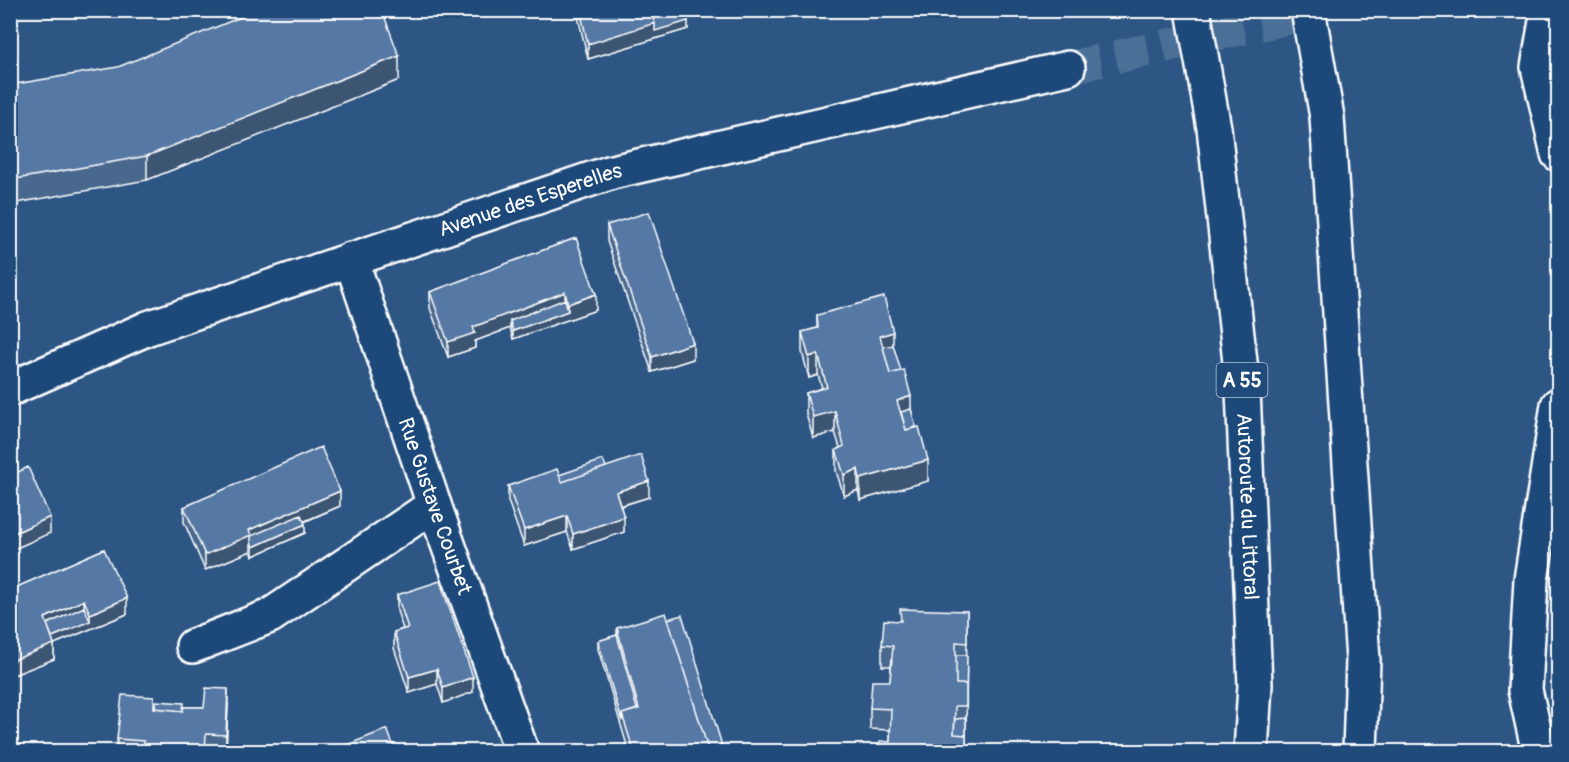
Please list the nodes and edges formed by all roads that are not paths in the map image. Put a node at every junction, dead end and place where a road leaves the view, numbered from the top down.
1 (1193, 10) edge
2 (1308, 10) edge
3 (1548, 10) edge
4 (1068, 68) tunnel mouth
5 (1558, 154) edge
6 (351, 259) junction
7 (10, 390) edge
8 (1558, 405) edge
9 (434, 505) junction
10 (194, 646) dead end
11 (522, 752) edge
12 (1251, 752) edge
13 (1360, 752) edge
14 (1539, 752) edge

1 - 12 main road, Autoroute du Littoral / A 55
2 - 13 main road
3 - 5 main road
4 - 6 main road, Avenue des Esperelles
6 - 7 main road, Avenue des Esperelles
6 - 9 main road, Rue Gustave Courbet
8 - 14 main road
9 - 10 main road
9 - 11 main road, Rue Gustave Courbet

